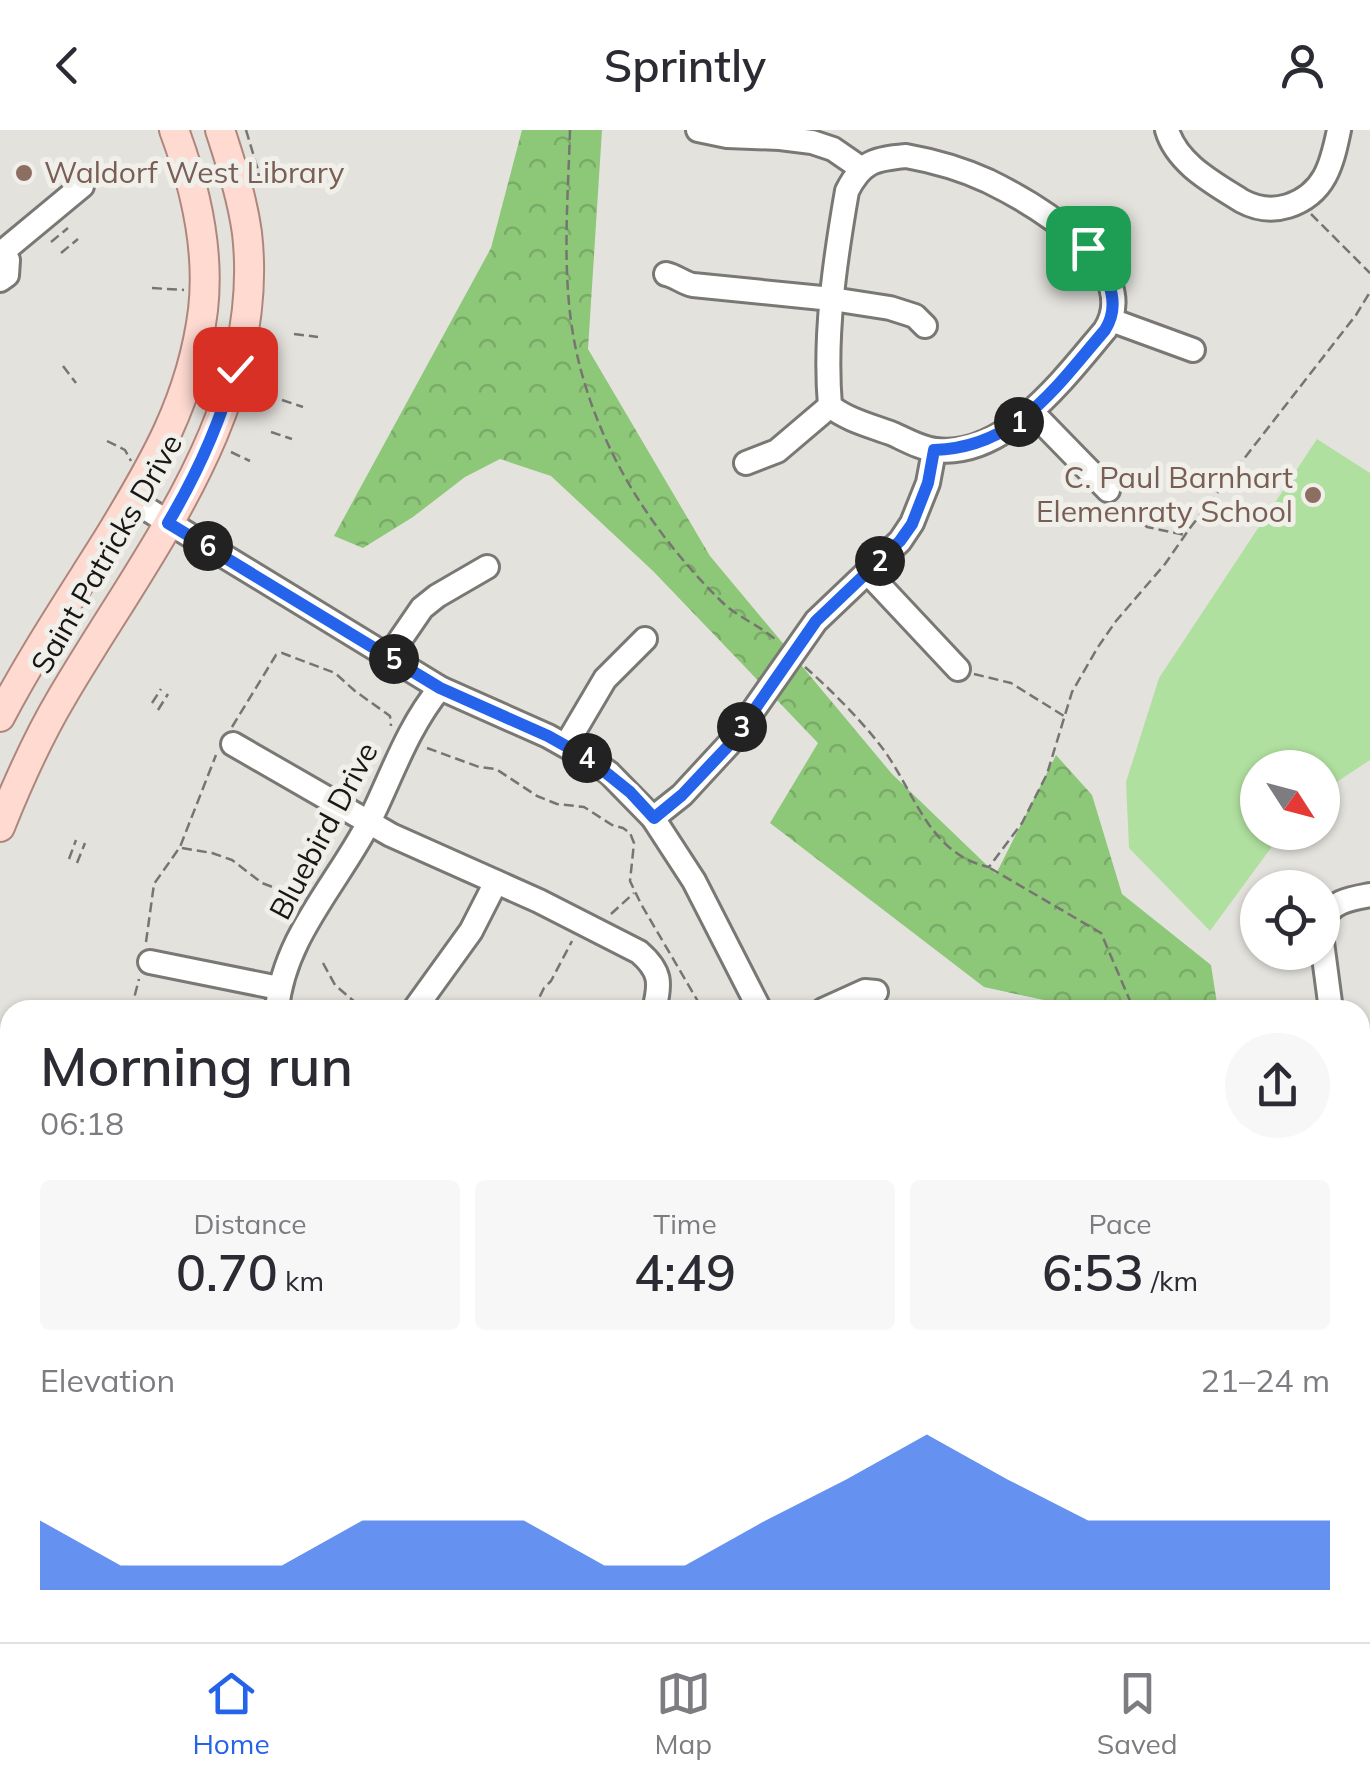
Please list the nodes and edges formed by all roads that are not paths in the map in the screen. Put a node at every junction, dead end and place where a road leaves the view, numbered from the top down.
1 (174, 130) edge
2 (220, 130) edge
3 (698, 130) edge
4 (1168, 130) edge
5 (1339, 130) edge
6 (862, 169) junction
7 (82, 186) dead end
8 (1, 253) edge
9 (666, 274) dead end
10 (0, 280) edge
11 (832, 299) junction
12 (1112, 320) junction
13 (925, 326) dead end
14 (1193, 350) dead end
15 (830, 406) junction
16 (1031, 412) junction
17 (934, 450) junction
18 (746, 463) dead end
19 (1108, 490) road end
20 (132, 500) junction
21 (168, 523) junction
22 (487, 567) dead end
23 (867, 572) junction
24 (646, 639) dead end
25 (389, 656) junction
26 (958, 670) road end
27 (440, 688) junction
28 (0, 717) edge
29 (226, 744) road end
30 (566, 746) junction
31 (654, 818) junction
32 (368, 822) junction
33 (0, 827) edge
34 (496, 882) junction
35 (1370, 895) edge
36 (1340, 902) edge
37 (145, 962) road end
38 (1326, 970) edge
39 (876, 992) dead end
40 (278, 999) edge
41 (421, 1000) edge
42 (656, 1000) edge
43 (755, 1000) edge
44 (847, 1000) edge
45 (1330, 1000) edge

1 - 20 main road, Saint Patricks Drive
2 - 21 main road, Saint Patricks Drive
3 - 6 street
4 - 5 street
6 - 11 street
6 - 12 street
7 - 8 street
8 - 10 street
9 - 11 street
11 - 13 street
11 - 15 street
12 - 14 street
12 - 16 street
15 - 17 street
15 - 18 street
16 - 17 street
16 - 19 street
17 - 23 street
20 - 21 street
20 - 28 main road, Saint Patricks Drive
21 - 25 street
21 - 33 main road, Saint Patricks Drive
22 - 25 street
23 - 26 street
23 - 31 street
24 - 30 street
25 - 27 street
27 - 30 street
27 - 32 street, Bluebird Drive
29 - 32 street
30 - 31 street
31 - 43 street
32 - 34 street
32 - 40 street, Bluebird Drive
34 - 41 street
34 - 42 street
35 - 36 street
37 - 40 street
38 - 45 street
39 - 44 street

